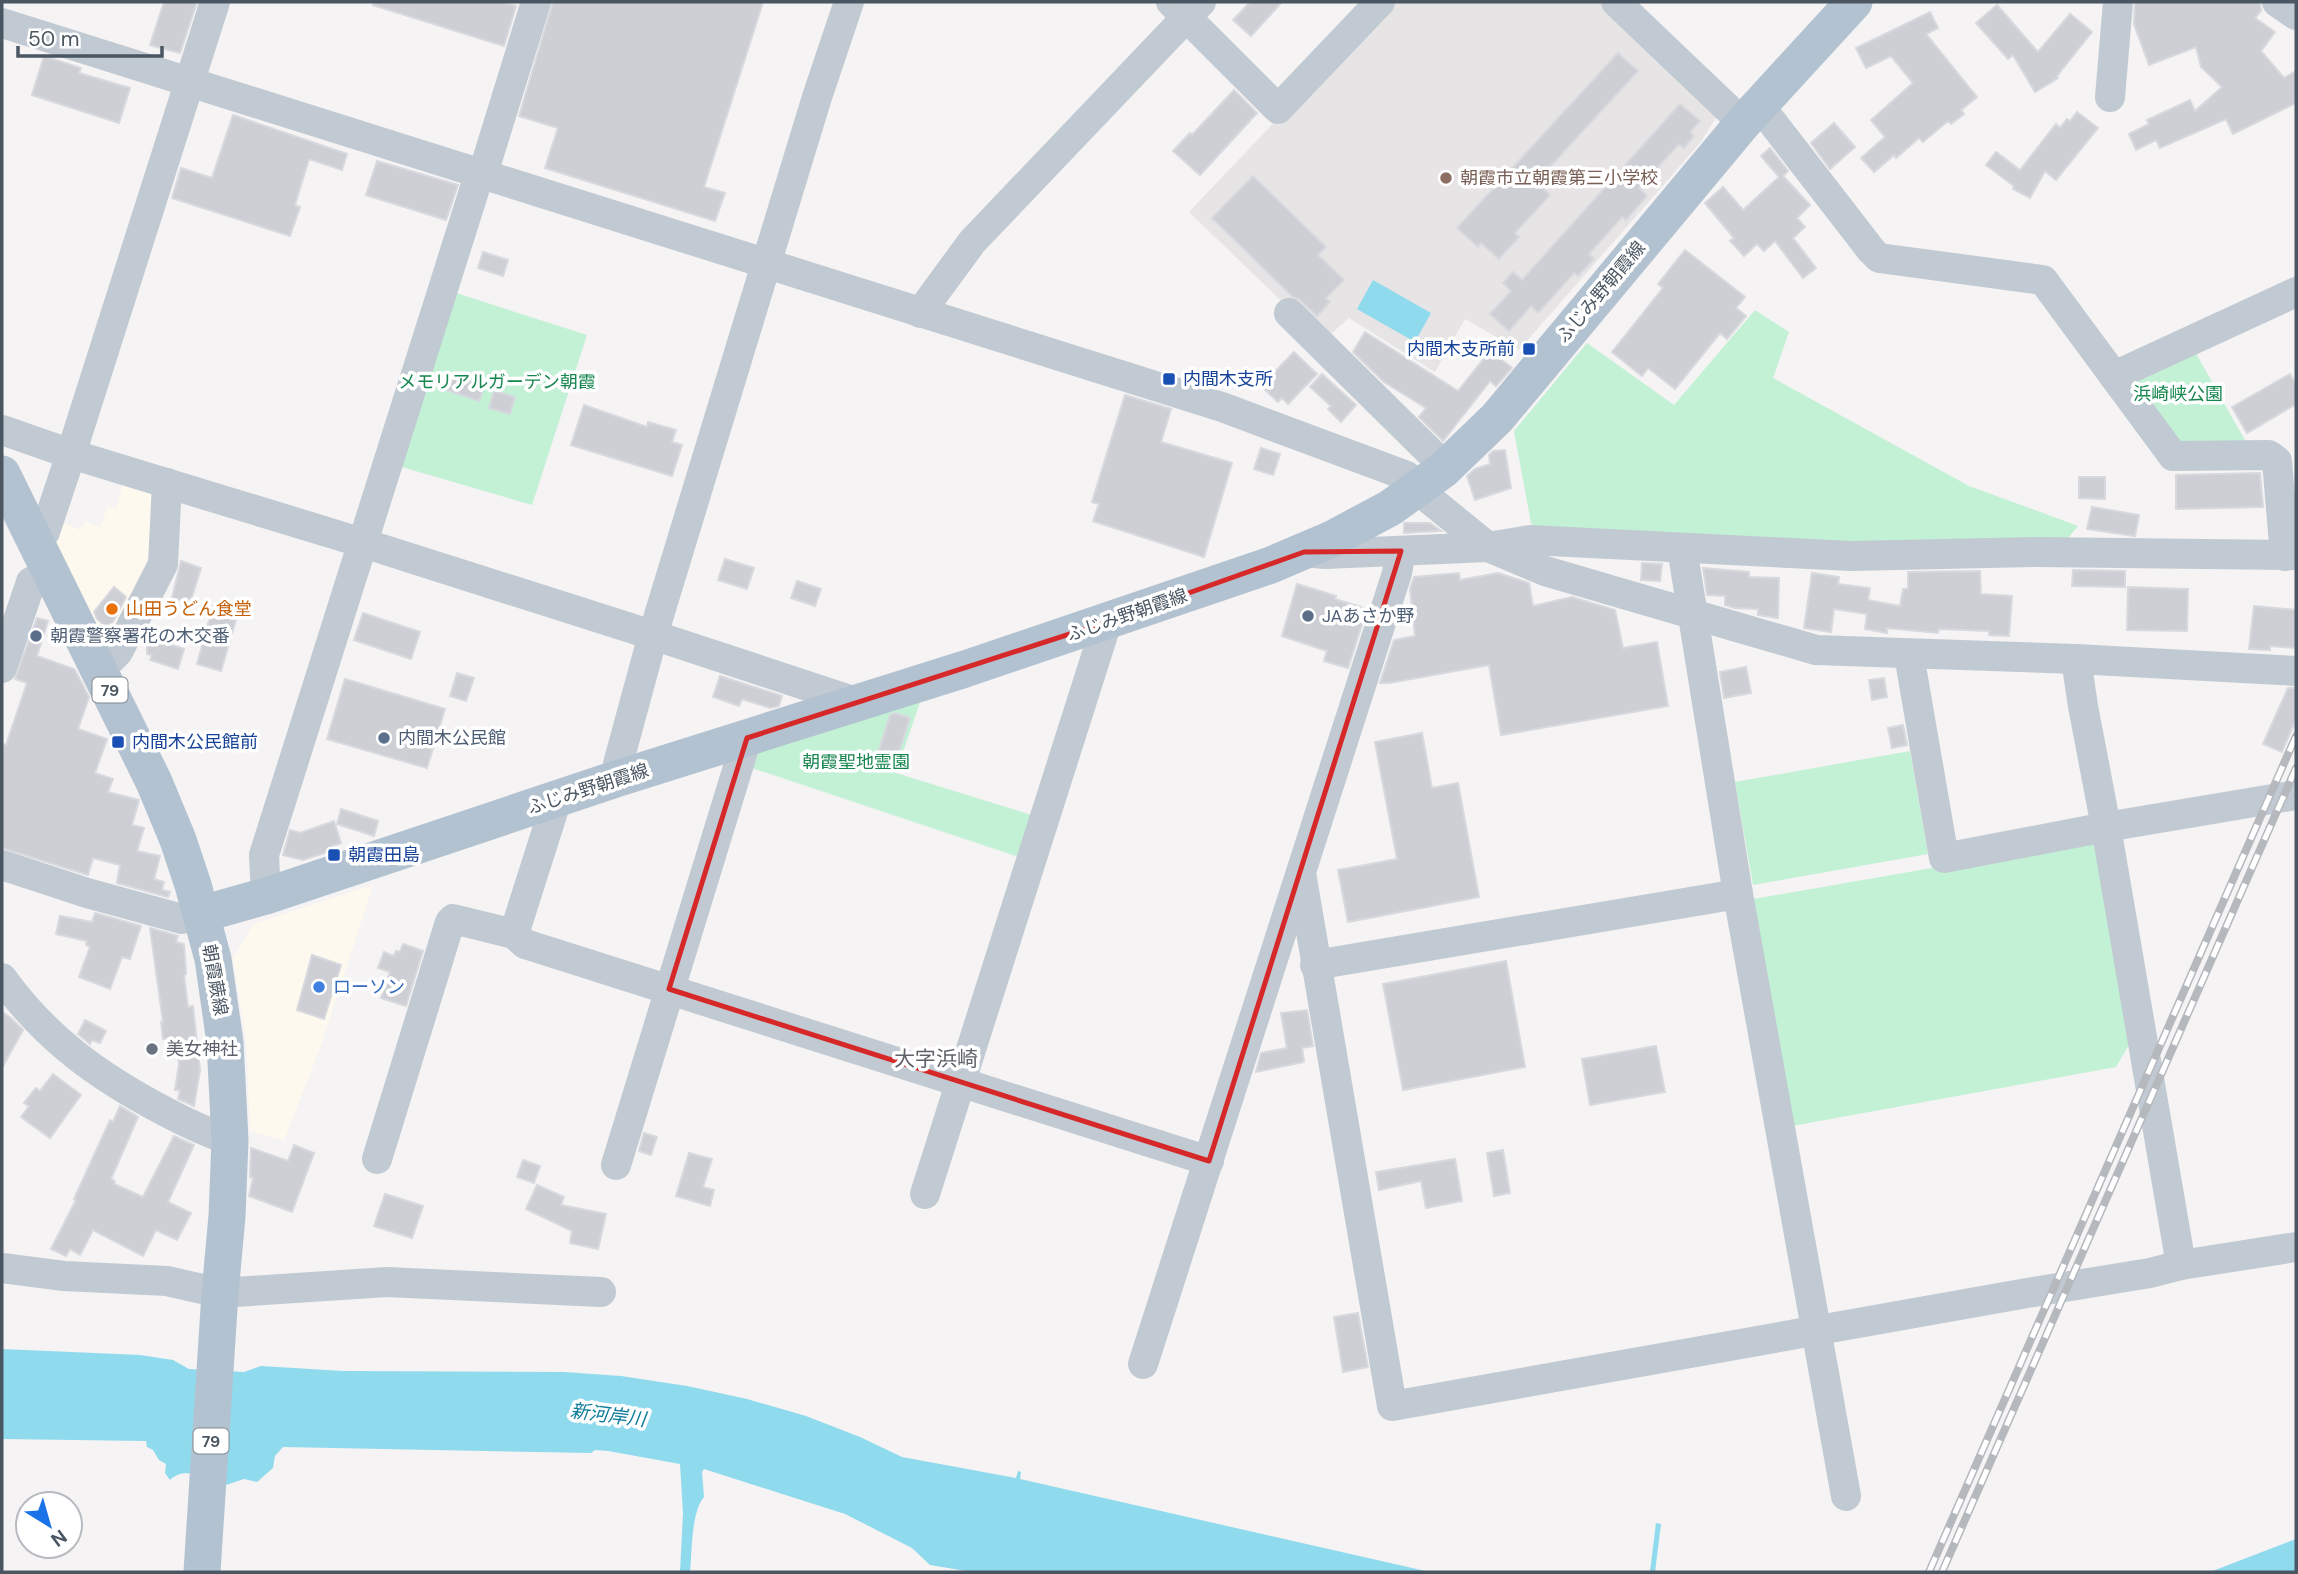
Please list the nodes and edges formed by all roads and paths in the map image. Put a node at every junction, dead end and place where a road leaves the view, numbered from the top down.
1 (215, 2) edge
2 (536, 2) edge
3 (849, 2) edge
4 (1380, 2) edge
5 (1616, 2) edge
6 (1854, 2) edge
7 (2118, 2) edge
8 (2277, 2) edge
9 (1186, 7) edge
10 (2296, 16) edge
11 (2, 23) edge
12 (189, 82) junction
13 (2110, 97) dead end
14 (1751, 114) junction
15 (480, 172) junction
16 (766, 265) junction
17 (2296, 292) edge
18 (920, 313) junction
19 (1289, 313) dead end
20 (2114, 376) junction
21 (2, 430) edge
22 (71, 454) junction
23 (2, 475) edge
24 (1430, 480) junction
25 (167, 483) junction
26 (363, 543) junction
27 (1488, 547) junction
28 (1682, 548) junction
29 (1401, 551) junction
30 (1304, 552) junction
31 (2291, 555) edge
32 (44, 558) junction
33 (1693, 614) junction
34 (1107, 622) junction
35 (653, 635) junction
36 (1909, 655) junction
37 (2076, 659) junction
38 (2, 668) edge
39 (100, 670) junction
40 (2296, 671) edge
41 (856, 702) junction
42 (747, 738) junction
43 (619, 778) junction
44 (2296, 794) edge
45 (557, 799) junction
46 (2106, 827) junction
47 (2, 865) edge
48 (1301, 873) junction
49 (1738, 894) junction
50 (266, 895) junction
51 (202, 914) junction
52 (514, 934) junction
53 (1315, 965) junction
54 (2, 978) edge
55 (668, 989) junction
56 (960, 1081) junction
57 (230, 1140) junction
58 (377, 1159) dead end
59 (1209, 1160) junction
60 (616, 1165) dead end
61 (925, 1194) dead end
62 (2296, 1247) edge
63 (2181, 1265) junction
64 (2, 1268) edge
65 (601, 1292) dead end
66 (219, 1301) junction
67 (1817, 1331) junction
68 (1143, 1364) dead end
69 (1846, 1496) dead end
70 (202, 1572) edge

1 - 12 street
2 - 15 street
3 - 16 street
4 - 9 street
5 - 14 street
6 - 14 main road, ふじみ野朝霞線
7 - 13 street
8 - 10 street
9 - 18 street
11 - 12 street
12 - 15 street
12 - 22 street
14 - 20 street
14 - 24 main road, ふじみ野朝霞線
15 - 16 street
15 - 26 street
16 - 18 street
16 - 35 street
17 - 20 street
18 - 24 street
19 - 24 street
20 - 31 street
21 - 22 street
22 - 25 street
22 - 32 street
23 - 32 main road, 朝霞蕨線 / 79
24 - 27 street
24 - 30 main road, ふじみ野朝霞線
25 - 26 street
25 - 39 street
26 - 35 street
26 - 50 street
27 - 28 street
27 - 29 street
27 - 33 street
28 - 31 street
28 - 33 street
29 - 30 street
29 - 48 street
30 - 34 main road, ふじみ野朝霞線
32 - 38 street
32 - 39 main road, 朝霞蕨線 / 79
33 - 36 street
33 - 49 street
34 - 41 main road, ふじみ野朝霞線
34 - 56 street
35 - 41 street
35 - 43 street
36 - 37 street
36 - 46 street
37 - 40 street
37 - 46 street
39 - 51 main road, 朝霞蕨線 / 79
41 - 42 main road, ふじみ野朝霞線
42 - 43 main road, ふじみ野朝霞線
42 - 55 street
43 - 45 main road, ふじみ野朝霞線
44 - 46 street
45 - 50 main road, ふじみ野朝霞線
45 - 52 street
46 - 63 street
47 - 51 street
48 - 53 street
48 - 59 street
49 - 53 street
49 - 67 street
50 - 51 main road, ふじみ野朝霞線
51 - 57 main road, 朝霞蕨線 / 79
52 - 55 street
52 - 58 street
53 - 67 street
54 - 57 street
55 - 56 street
55 - 60 street
56 - 59 street
56 - 61 street
57 - 66 main road, 朝霞蕨線 / 79
59 - 68 street
62 - 63 street
63 - 67 street
64 - 66 street
65 - 66 street
66 - 70 main road, 朝霞蕨線 / 79
67 - 69 street

